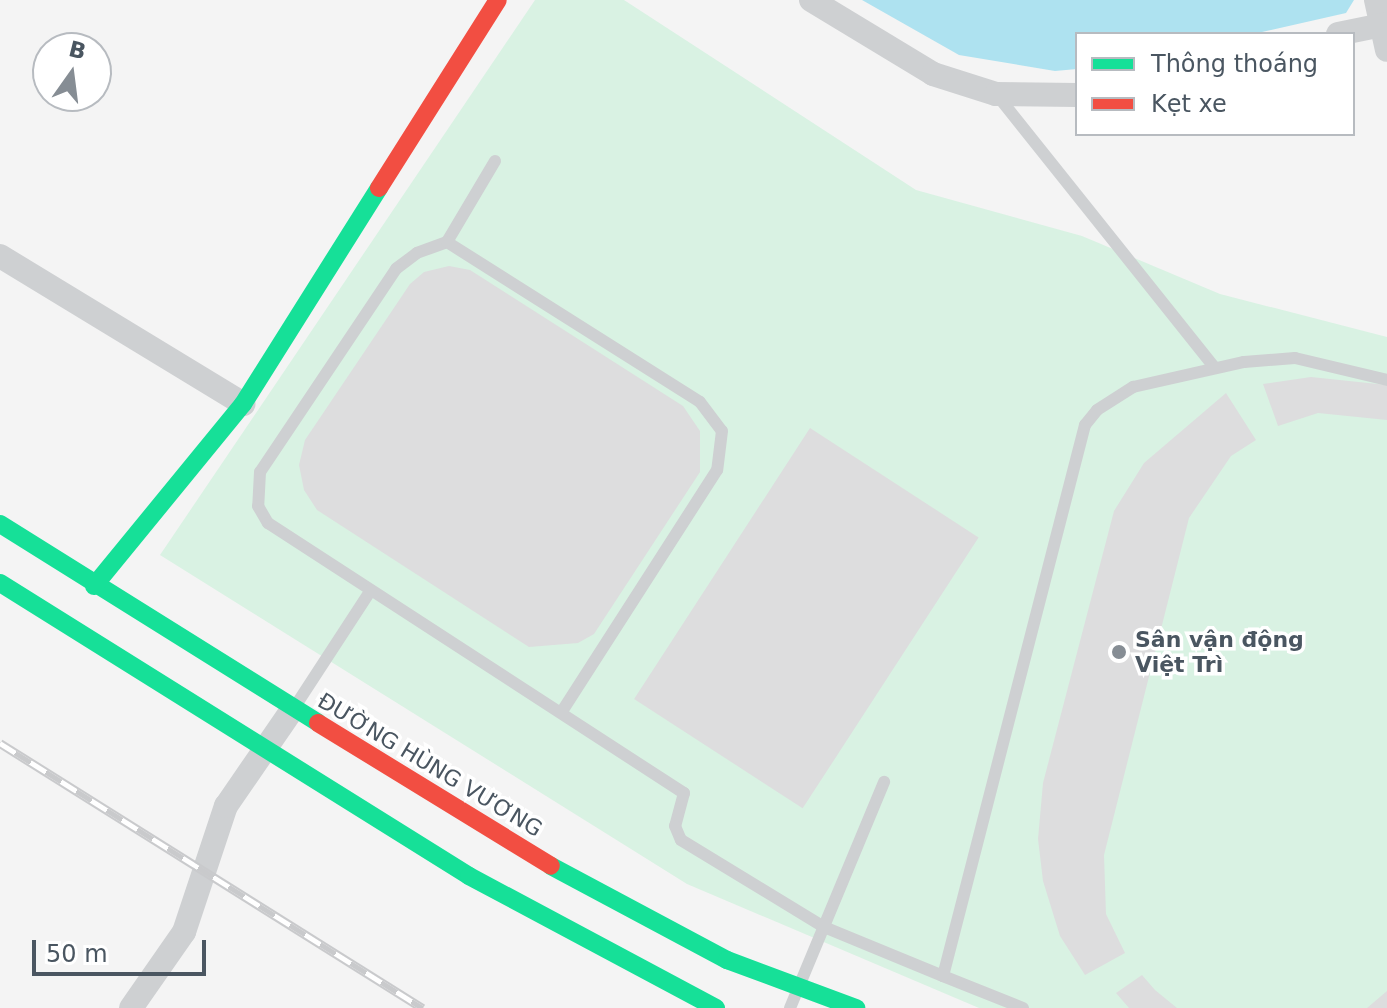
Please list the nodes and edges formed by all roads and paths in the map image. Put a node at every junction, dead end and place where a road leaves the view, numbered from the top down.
1 (498, 0) edge
2 (811, 0) edge
3 (1376, 0) edge
4 (1384, 25) edge
5 (1348, 32) edge
6 (1387, 50) edge
7 (996, 94) junction
8 (1075, 95) edge
9 (495, 161) dead end
10 (447, 242) junction
11 (0, 256) edge
12 (1215, 368) junction
13 (1387, 380) edge
14 (243, 404) junction
15 (0, 524) edge
16 (0, 583) edge
17 (94, 586) junction
18 (371, 590) junction
19 (292, 710) junction
20 (563, 710) junction
21 (263, 751) junction
22 (884, 782) dead end
23 (824, 927) junction
24 (943, 976) junction
25 (798, 988) junction
26 (131, 1008) edge
27 (716, 1008) edge
28 (790, 1008) edge
29 (856, 1008) edge
30 (1023, 1008) edge

1 - 14 main road
2 - 7 street
3 - 4 street
4 - 5 street
4 - 6 street
7 - 8 street
7 - 12 lane
9 - 10 lane
10 - 18 lane
10 - 20 lane
11 - 14 street
12 - 13 lane
12 - 24 lane
14 - 17 main road
15 - 17 main road, ĐƯỜNG HÙNG VƯƠNG
16 - 21 main road
17 - 19 main road, ĐƯỜNG HÙNG VƯƠNG
18 - 19 lane
18 - 20 lane
19 - 21 street
19 - 25 main road, ĐƯỜNG HÙNG VƯƠNG
20 - 23 lane
21 - 26 street
21 - 27 main road
22 - 23 lane
23 - 24 lane
23 - 25 lane
24 - 30 lane
25 - 28 lane
25 - 29 main road, ĐƯỜNG HÙNG VƯƠNG

